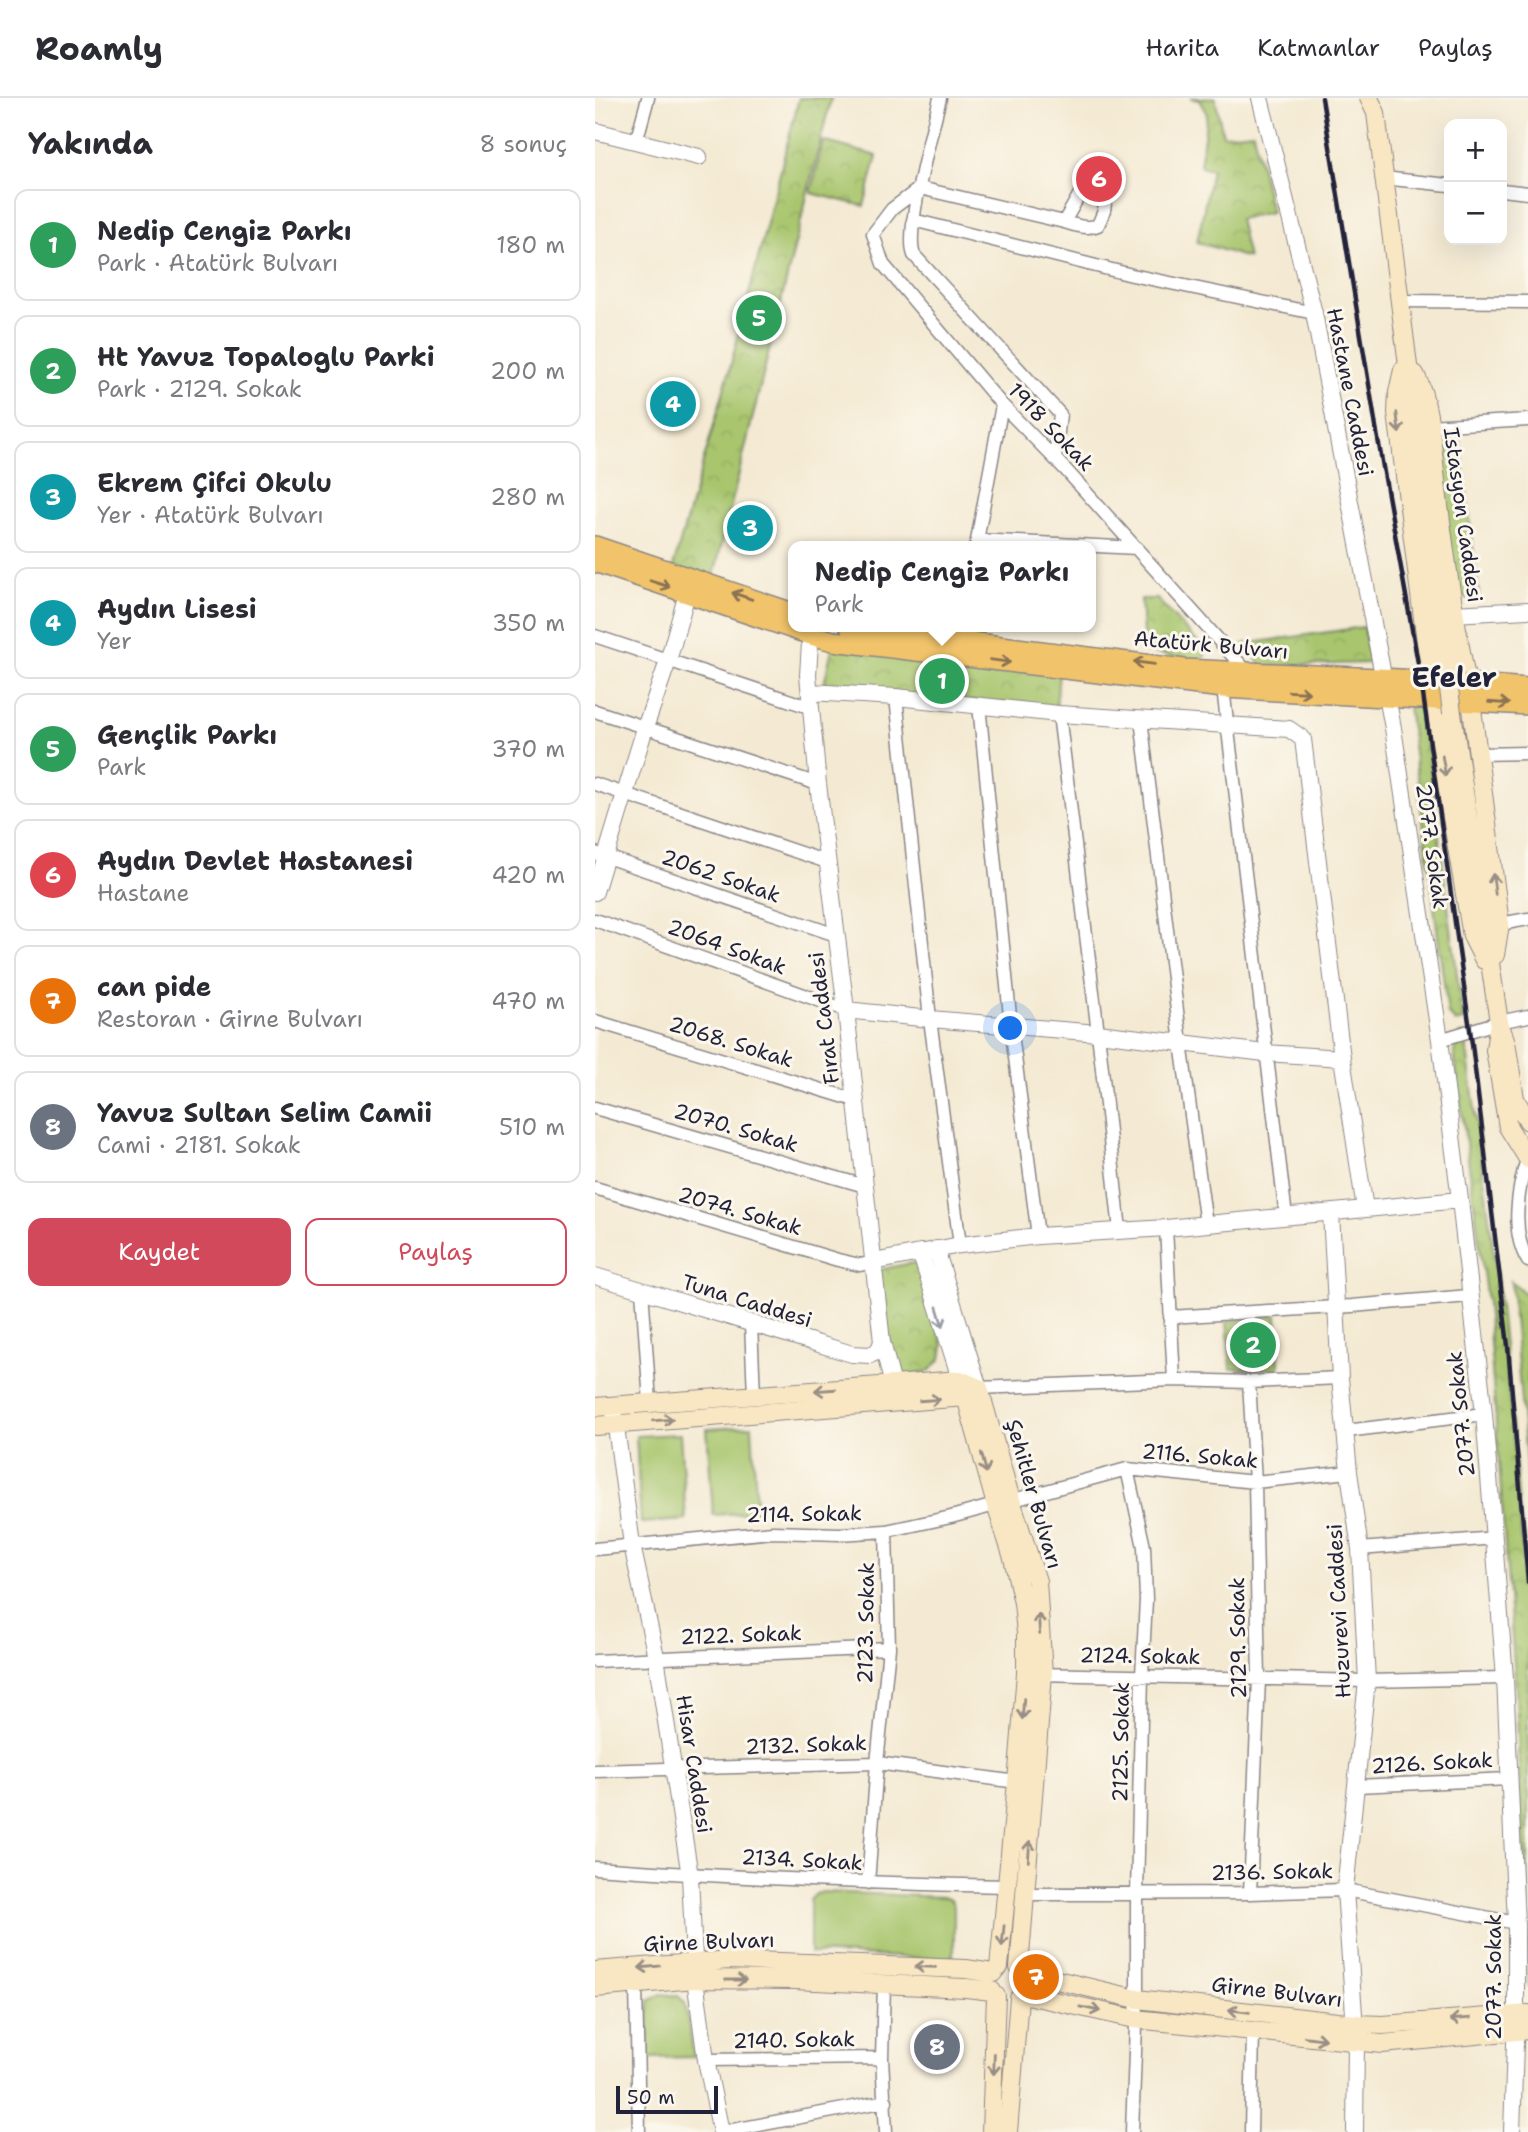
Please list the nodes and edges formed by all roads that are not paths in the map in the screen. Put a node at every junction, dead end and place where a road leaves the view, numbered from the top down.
1 (647, 98) edge
2 (940, 98) edge
3 (1261, 98) edge
4 (1374, 103) edge
5 (595, 131) edge
6 (636, 142) junction
7 (699, 158) dead end
8 (1384, 178) junction
9 (1444, 184) edge
10 (920, 188) junction
11 (1507, 191) edge
12 (1528, 193) edge
13 (913, 220) junction
14 (1064, 222) dead end
15 (1399, 301) junction
16 (1528, 302) edge
17 (1314, 313) junction
18 (1406, 356) junction
19 (1002, 405) junction
20 (1528, 420) edge
21 (1429, 426) junction
22 (1055, 459) junction
23 (977, 541) edge
24 (595, 546) edge
25 (1096, 547) edge
26 (1137, 548) junction
27 (595, 562) edge
28 (689, 586) junction
29 (1528, 610) edge
30 (788, 612) edge
31 (1453, 614) junction
32 (788, 623) edge
33 (811, 632) edge
34 (813, 632) edge
35 (890, 632) edge
36 (595, 636) edge
37 (959, 641) edge
38 (668, 661) junction
39 (1248, 681) junction
40 (1437, 684) junction
41 (1223, 688) junction
42 (1385, 688) junction
43 (1528, 688) edge
44 (1469, 692) junction
45 (896, 697) junction
46 (811, 700) junction
47 (979, 705) junction
48 (1528, 705) edge
49 (595, 711) edge
50 (1059, 713) junction
51 (1141, 719) junction
52 (1226, 725) junction
53 (645, 728) junction
54 (1528, 753) edge
55 (1478, 754) junction
56 (595, 784) edge
57 (818, 784) junction
58 (625, 794) junction
59 (600, 855) edge
60 (827, 862) junction
61 (595, 892) edge
62 (1528, 919) edge
63 (595, 920) edge
64 (1500, 923) junction
65 (835, 935) junction
66 (1492, 975) junction
67 (846, 1010) junction
68 (1528, 1016) edge
69 (930, 1019) junction
70 (595, 1021) edge
71 (1499, 1022) junction
72 (1011, 1026) junction
73 (1098, 1033) junction
74 (1440, 1040) junction
75 (1181, 1043) junction
76 (1265, 1053) junction
77 (1342, 1058) junction
78 (855, 1100) junction
79 (595, 1108) edge
80 (1528, 1121) edge
81 (1528, 1158) edge
82 (865, 1185) junction
83 (595, 1188) edge
84 (1459, 1200) junction
85 (1365, 1209) junction
86 (1331, 1213) junction
87 (1286, 1217) junction
88 (1206, 1224) junction
89 (1166, 1228) junction
90 (1120, 1230) junction
91 (1038, 1236) junction
92 (960, 1245) junction
93 (928, 1251) junction
94 (1528, 1261) edge
95 (874, 1262) junction
96 (595, 1276) edge
97 (642, 1290) junction
98 (1469, 1296) junction
99 (1336, 1307) junction
100 (1170, 1317) junction
101 (751, 1324) junction
102 (882, 1342) junction
103 (1339, 1378) junction
104 (1174, 1380) junction
105 (1249, 1382) junction
106 (968, 1388) junction
107 (893, 1394) junction
108 (754, 1395) junction
109 (650, 1402) junction
110 (604, 1406) edge
111 (1484, 1414) junction
112 (615, 1424) junction
113 (595, 1426) edge
114 (1346, 1431) junction
115 (1127, 1469) junction
116 (1349, 1472) junction
117 (1255, 1482) junction
118 (1003, 1503) junction
119 (886, 1531) junction
120 (1495, 1538) junction
121 (632, 1545) junction
122 (595, 1549) edge
123 (1360, 1549) junction
124 (889, 1648) junction
125 (656, 1657) junction
126 (595, 1661) edge
127 (1034, 1673) junction
128 (1142, 1675) junction
129 (1505, 1678) junction
130 (1259, 1679) junction
131 (1367, 1681) junction
132 (877, 1763) junction
133 (673, 1769) junction
134 (595, 1771) edge
135 (1509, 1779) junction
136 (1017, 1782) junction
137 (1357, 1786) junction
138 (595, 1868) edge
139 (689, 1875) junction
140 (868, 1883) junction
141 (1008, 1886) junction
142 (1345, 1890) junction
143 (1250, 1893) junction
144 (1026, 1894) junction
145 (1137, 1894) junction
146 (1516, 1923) junction
147 (1021, 1970) junction
148 (595, 1971) edge
149 (695, 1971) junction
150 (995, 1982) junction
151 (884, 1984) junction
152 (636, 1985) junction
153 (595, 1988) edge
154 (1021, 1996) junction
155 (1137, 1999) junction
156 (1135, 2019) junction
157 (1522, 2022) edge
158 (1253, 2031) junction
159 (1356, 2033) junction
160 (882, 2058) junction
161 (706, 2060) junction
162 (886, 2101) junction
163 (639, 2132) edge
164 (721, 2132) edge
165 (886, 2132) edge
166 (991, 2132) edge
167 (1008, 2132) edge
168 (1132, 2132) edge
169 (1251, 2132) edge
170 (1355, 2132) edge
171 (1512, 2132) edge

1 - 6 street
2 - 10 street
3 - 17 street, Hastane Caddesi
4 - 8 main road
5 - 6 street
6 - 7 street
8 - 9 street
8 - 15 main road
10 - 13 street
10 - 14 street
10 - 19 street, 1918 Sokak
11 - 12 street
13 - 17 street
13 - 22 street
15 - 16 street
15 - 18 main road
17 - 42 street, Hastane Caddesi
18 - 21 main road, Istasyon Caddesi
18 - 40 main road
19 - 22 street, 1918 Sokak
19 - 23 street
20 - 21 street
21 - 31 main road, Istasyon Caddesi
22 - 26 street, 1918 Sokak
24 - 28 main road
25 - 26 street
26 - 39 street, 1918 Sokak
27 -> 28 main road
30 -> 28 main road
28 - 32 main road, Atatürk Bulvarı
28 - 38 street
29 - 31 street
31 - 44 main road, Istasyon Caddesi
33 - 46 street, Fırat Caddesi
34 - 37 main road, Atatürk Bulvarı
35 - 37 main road, Atatürk Bulvarı
36 - 38 street
39 -> 37 main road, Atatürk Bulvarı
37 -> 41 main road, Atatürk Bulvarı
38 - 46 street
38 - 53 street
39 - 41 main road, Atatürk Bulvarı
39 - 42 main road, Atatürk Bulvarı
40 - 42 main road, Atatürk Bulvarı
40 - 44 main road, Atatürk Bulvarı
40 - 66 main road, bridge
40 -> 66 main road
41 - 52 street
42 - 74 street, 2077. Sokak
43 - 44 main road, Atatürk Bulvarı
44 -> 48 main road
44 - 55 main road, Istasyon Caddesi
45 - 46 street
45 - 47 street
45 - 69 street
46 - 57 street, Fırat Caddesi
47 - 50 street
47 - 72 street
49 - 53 street
50 - 51 street
50 - 73 street
51 - 52 street
51 - 75 street
52 - 76 street
52 - 77 street
53 - 57 street
53 - 58 street
54 - 55 street
64 -> 55 main road, Istasyon Caddesi
56 - 58 street
57 - 60 street, Fırat Caddesi
58 - 59 street
58 - 60 street
59 - 61 street
59 - 65 street, 2062 Sokak
60 - 65 street, Fırat Caddesi
62 - 64 street
63 - 67 street, 2064 Sokak
64 - 66 main road, Istasyon Caddesi
65 - 67 street, Fırat Caddesi
66 - 71 main road
67 - 69 street
67 - 78 street, Fırat Caddesi
68 - 71 street
69 - 72 street
69 - 92 street
70 - 78 street, 2068. Sokak
71 - 74 street
71 - 80 main road
71 - 81 main road
72 - 73 street
72 - 91 street
73 - 75 street
73 - 90 street
74 - 84 street, 2077. Sokak
75 - 76 street
75 - 88 street
76 - 77 street
76 - 87 street
77 - 85 street
78 - 82 street, Fırat Caddesi
79 - 82 street, 2070. Sokak
81 - 94 street
82 - 95 street, Fırat Caddesi
83 - 95 street, 2074. Sokak
84 - 85 street
84 - 98 street, 2077. Sokak
85 - 86 street
86 - 87 street
86 - 99 street, Huzurevi Caddesi
87 - 88 street
88 - 89 street
89 - 90 street
89 - 100 street
90 - 91 street
91 - 92 street
92 - 93 street
93 - 95 street
93 - 106 street, Şehitler Bulvarı
95 - 102 street, Fırat Caddesi
96 - 97 street, Tuna Caddesi
97 - 101 street, Tuna Caddesi
97 - 109 street
98 - 99 street
98 - 111 street, 2077. Sokak
99 - 100 street
99 - 103 street, Huzurevi Caddesi
100 - 104 street
101 - 102 street, Tuna Caddesi
101 - 108 street
102 - 107 street, Fırat Caddesi
103 - 105 street
103 - 114 street, Huzurevi Caddesi
104 - 105 street
104 - 106 street
105 - 117 street, 2129. Sokak
106 - 107 main road
106 - 118 main road, Şehitler Bulvarı
107 -> 108 main road
112 -> 107 main road
108 - 109 main road
109 - 110 main road
110 - 112 street, Hisar Caddesi
111 - 114 street
111 - 120 street, 2077. Sokak
112 - 113 main road
112 - 121 street, Hisar Caddesi
114 - 116 street, Huzurevi Caddesi
115 - 117 street, 2116. Sokak
115 - 118 street, 2116. Sokak
115 - 128 street, 2125. Sokak
116 - 117 street, 2116. Sokak
116 - 123 street, Huzurevi Caddesi
117 - 130 street, 2129. Sokak
118 - 119 street, 2114. Sokak
118 - 127 main road, Şehitler Bulvarı
119 - 121 street, 2114. Sokak
119 - 124 street, 2123. Sokak
120 - 123 street
120 - 129 street, 2077. Sokak
121 - 122 street, 2114. Sokak
121 - 125 street, Hisar Caddesi
123 - 131 street, Huzurevi Caddesi
124 - 125 street, 2122. Sokak
124 - 132 street, 2123. Sokak
125 - 126 street, 2122. Sokak
125 - 133 street, Hisar Caddesi
127 - 128 street, 2124. Sokak
127 -> 136 main road, Şehitler Bulvarı
144 -> 127 main road, Şehitler Bulvarı
128 - 130 street, 2124. Sokak
128 - 145 street, 2125. Sokak
129 - 131 street, 2124. Sokak
129 - 135 street, 2077. Sokak
130 - 131 street, 2124. Sokak
130 - 143 street, 2129. Sokak
131 - 137 street, Huzurevi Caddesi
132 - 133 street, 2132. Sokak
132 - 136 street, 2132. Sokak
132 - 140 street, 2123. Sokak
133 - 134 street, 2132. Sokak
133 - 139 street, Hisar Caddesi
135 - 137 street, 2126. Sokak
135 - 146 street, 2077. Sokak
136 - 141 main road, Şehitler Bulvarı
137 - 142 street, Huzurevi Caddesi
138 - 139 street, 2134. Sokak
139 - 140 street, 2134. Sokak
139 - 149 street, Hisar Caddesi
140 - 141 street, 2134. Sokak
141 -> 150 main road, Şehitler Bulvarı
142 - 143 street, 2136. Sokak
142 - 146 street, 2136. Sokak
142 - 159 street, Huzurevi Caddesi
143 - 145 street, 2136. Sokak
144 - 145 street, 2136. Sokak
144 - 147 main road, Şehitler Bulvarı
145 - 155 street, 2125. Sokak
146 - 157 street, 2077. Sokak
147 - 150 main road
147 - 154 main road, Şehitler Bulvarı
147 - 155 main road, Girne Bulvarı
149 -> 148 main road, Girne Bulvarı
150 -> 149 main road, Girne Bulvarı
149 -> 151 main road, Girne Bulvarı
149 - 152 main road, Girne Bulvarı
149 - 161 street, Hisar Caddesi
150 - 151 main road, Girne Bulvarı
150 - 154 main road
150 -> 166 main road, Şehitler Bulvarı
151 - 160 street
152 - 153 main road, Girne Bulvarı
152 - 163 street
154 -> 156 main road, Girne Bulvarı
154 - 167 main road, Şehitler Bulvarı
155 - 156 street, 2125. Sokak
159 -> 155 main road, Girne Bulvarı
156 - 158 main road, Girne Bulvarı
156 - 168 street, 2125. Sokak
157 - 159 main road, Girne Bulvarı
157 - 171 street, 2077. Sokak
158 -> 159 main road, Girne Bulvarı
158 - 169 street
159 - 170 street, Huzurevi Caddesi
160 - 161 street, 2140. Sokak
160 - 162 street
161 - 164 street, Hisar Caddesi
162 - 164 street
162 - 165 street

